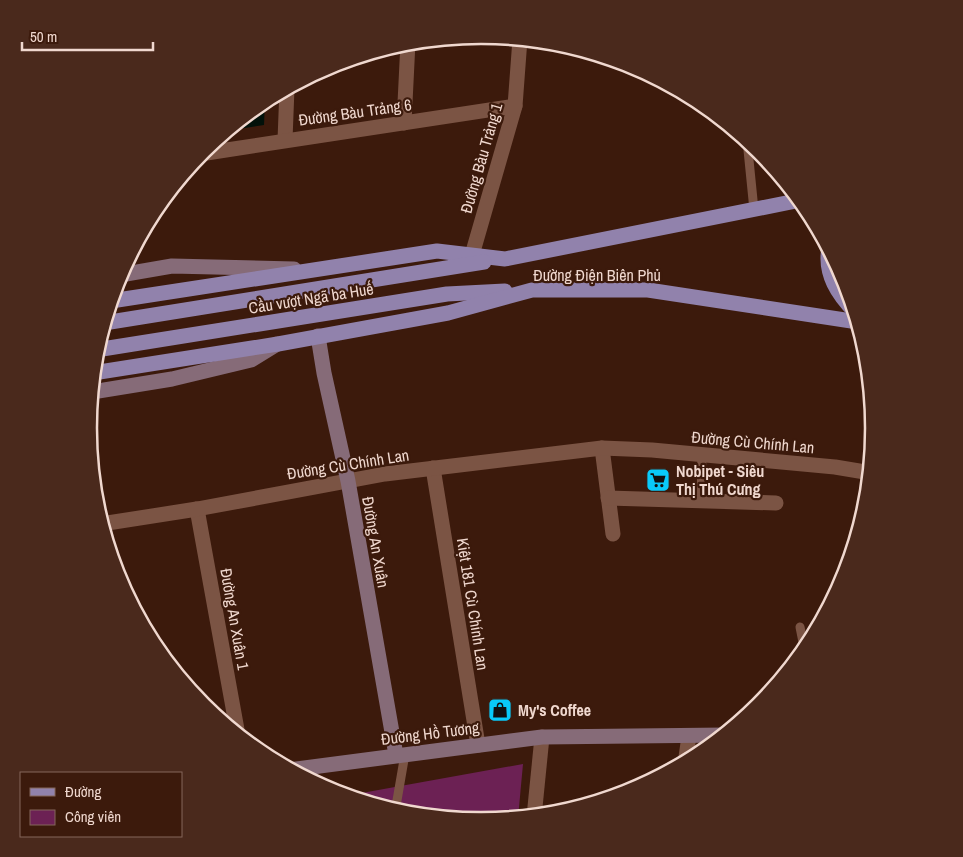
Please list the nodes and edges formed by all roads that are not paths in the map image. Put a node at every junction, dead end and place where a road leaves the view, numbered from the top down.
1 (519, 46) edge
2 (408, 51) edge
3 (287, 97) edge
4 (515, 106) junction
5 (404, 122) junction
6 (285, 140) junction
7 (748, 151) edge
8 (214, 152) edge
9 (792, 202) edge
10 (754, 210) junction
11 (472, 255) junction
12 (505, 258) junction
13 (829, 263) edge
14 (316, 269) junction
15 (129, 273) edge
16 (532, 290) junction
17 (119, 299) edge
18 (845, 302) edge
19 (851, 321) edge
20 (112, 322) edge
21 (318, 336) junction
22 (278, 344) junction
23 (105, 349) edge
24 (101, 372) edge
25 (99, 391) edge
26 (602, 448) junction
27 (702, 454) junction
28 (433, 468) junction
29 (864, 472) edge
30 (348, 481) junction
31 (608, 498) junction
32 (701, 500) junction
33 (776, 504) dead end
34 (197, 509) junction
35 (109, 523) edge
36 (613, 534) dead end
37 (800, 627) dead end
38 (803, 640) edge
39 (236, 725) edge
40 (714, 735) edge
41 (689, 736) junction
42 (542, 737) junction
43 (478, 745) junction
44 (687, 753) edge
45 (400, 755) junction
46 (301, 768) edge
47 (397, 804) edge
48 (535, 810) edge

1 - 4 street, Đường Bàu Trảng 1
2 - 5 street
3 - 6 street
4 - 5 street, Đường Bàu Trảng 6
4 - 11 street, Đường Bàu Trảng 1
5 - 6 street, Đường Bàu Trảng 6
6 - 8 street, Đường Bàu Trảng 6
7 - 10 lane
9 - 10 main road, Đường Điện Biên Phủ
10 - 12 main road, Đường Điện Biên Phủ
11 - 12 main road, Đường Điện Biên Phủ
11 - 14 main road, Đường Điện Biên Phủ
12 - 20 main road, Cầu vượt Ngã ba Huế
13 - 18 main road
14 - 15 street
14 - 17 main road, Cầu vượt Ngã ba Huế
16 - 19 main road, Đường Điện Biên Phủ
16 - 21 main road, Đường Điện Biên Phủ
16 - 23 main road, Cầu vượt Ngã ba Huế
21 - 22 main road, Đường Điện Biên Phủ
21 - 30 street, Đường An Xuân
22 - 24 main road
22 - 25 street
26 - 27 street, Đường Cù Chính Lan
26 - 28 street, Đường Cù Chính Lan
26 - 31 street
27 - 29 street, Đường Cù Chính Lan
27 - 32 lane
28 - 30 street, Đường Cù Chính Lan
28 - 43 street, Kiệt 181 Cù Chính Lan
30 - 34 street, Đường Cù Chính Lan
30 - 45 street, Đường An Xuân
31 - 32 street
31 - 36 street
32 - 33 street
34 - 35 street, Đường Cù Chính Lan
34 - 39 street, Đường An Xuân 1
37 - 38 lane
40 - 41 street, Đường Hồ Tương
41 - 42 street, Đường Hồ Tương
41 - 44 street
42 - 43 street, Đường Hồ Tương
42 - 48 street
43 - 45 street, Đường Hồ Tương
45 - 46 street, Đường Hồ Tương
45 - 47 lane

